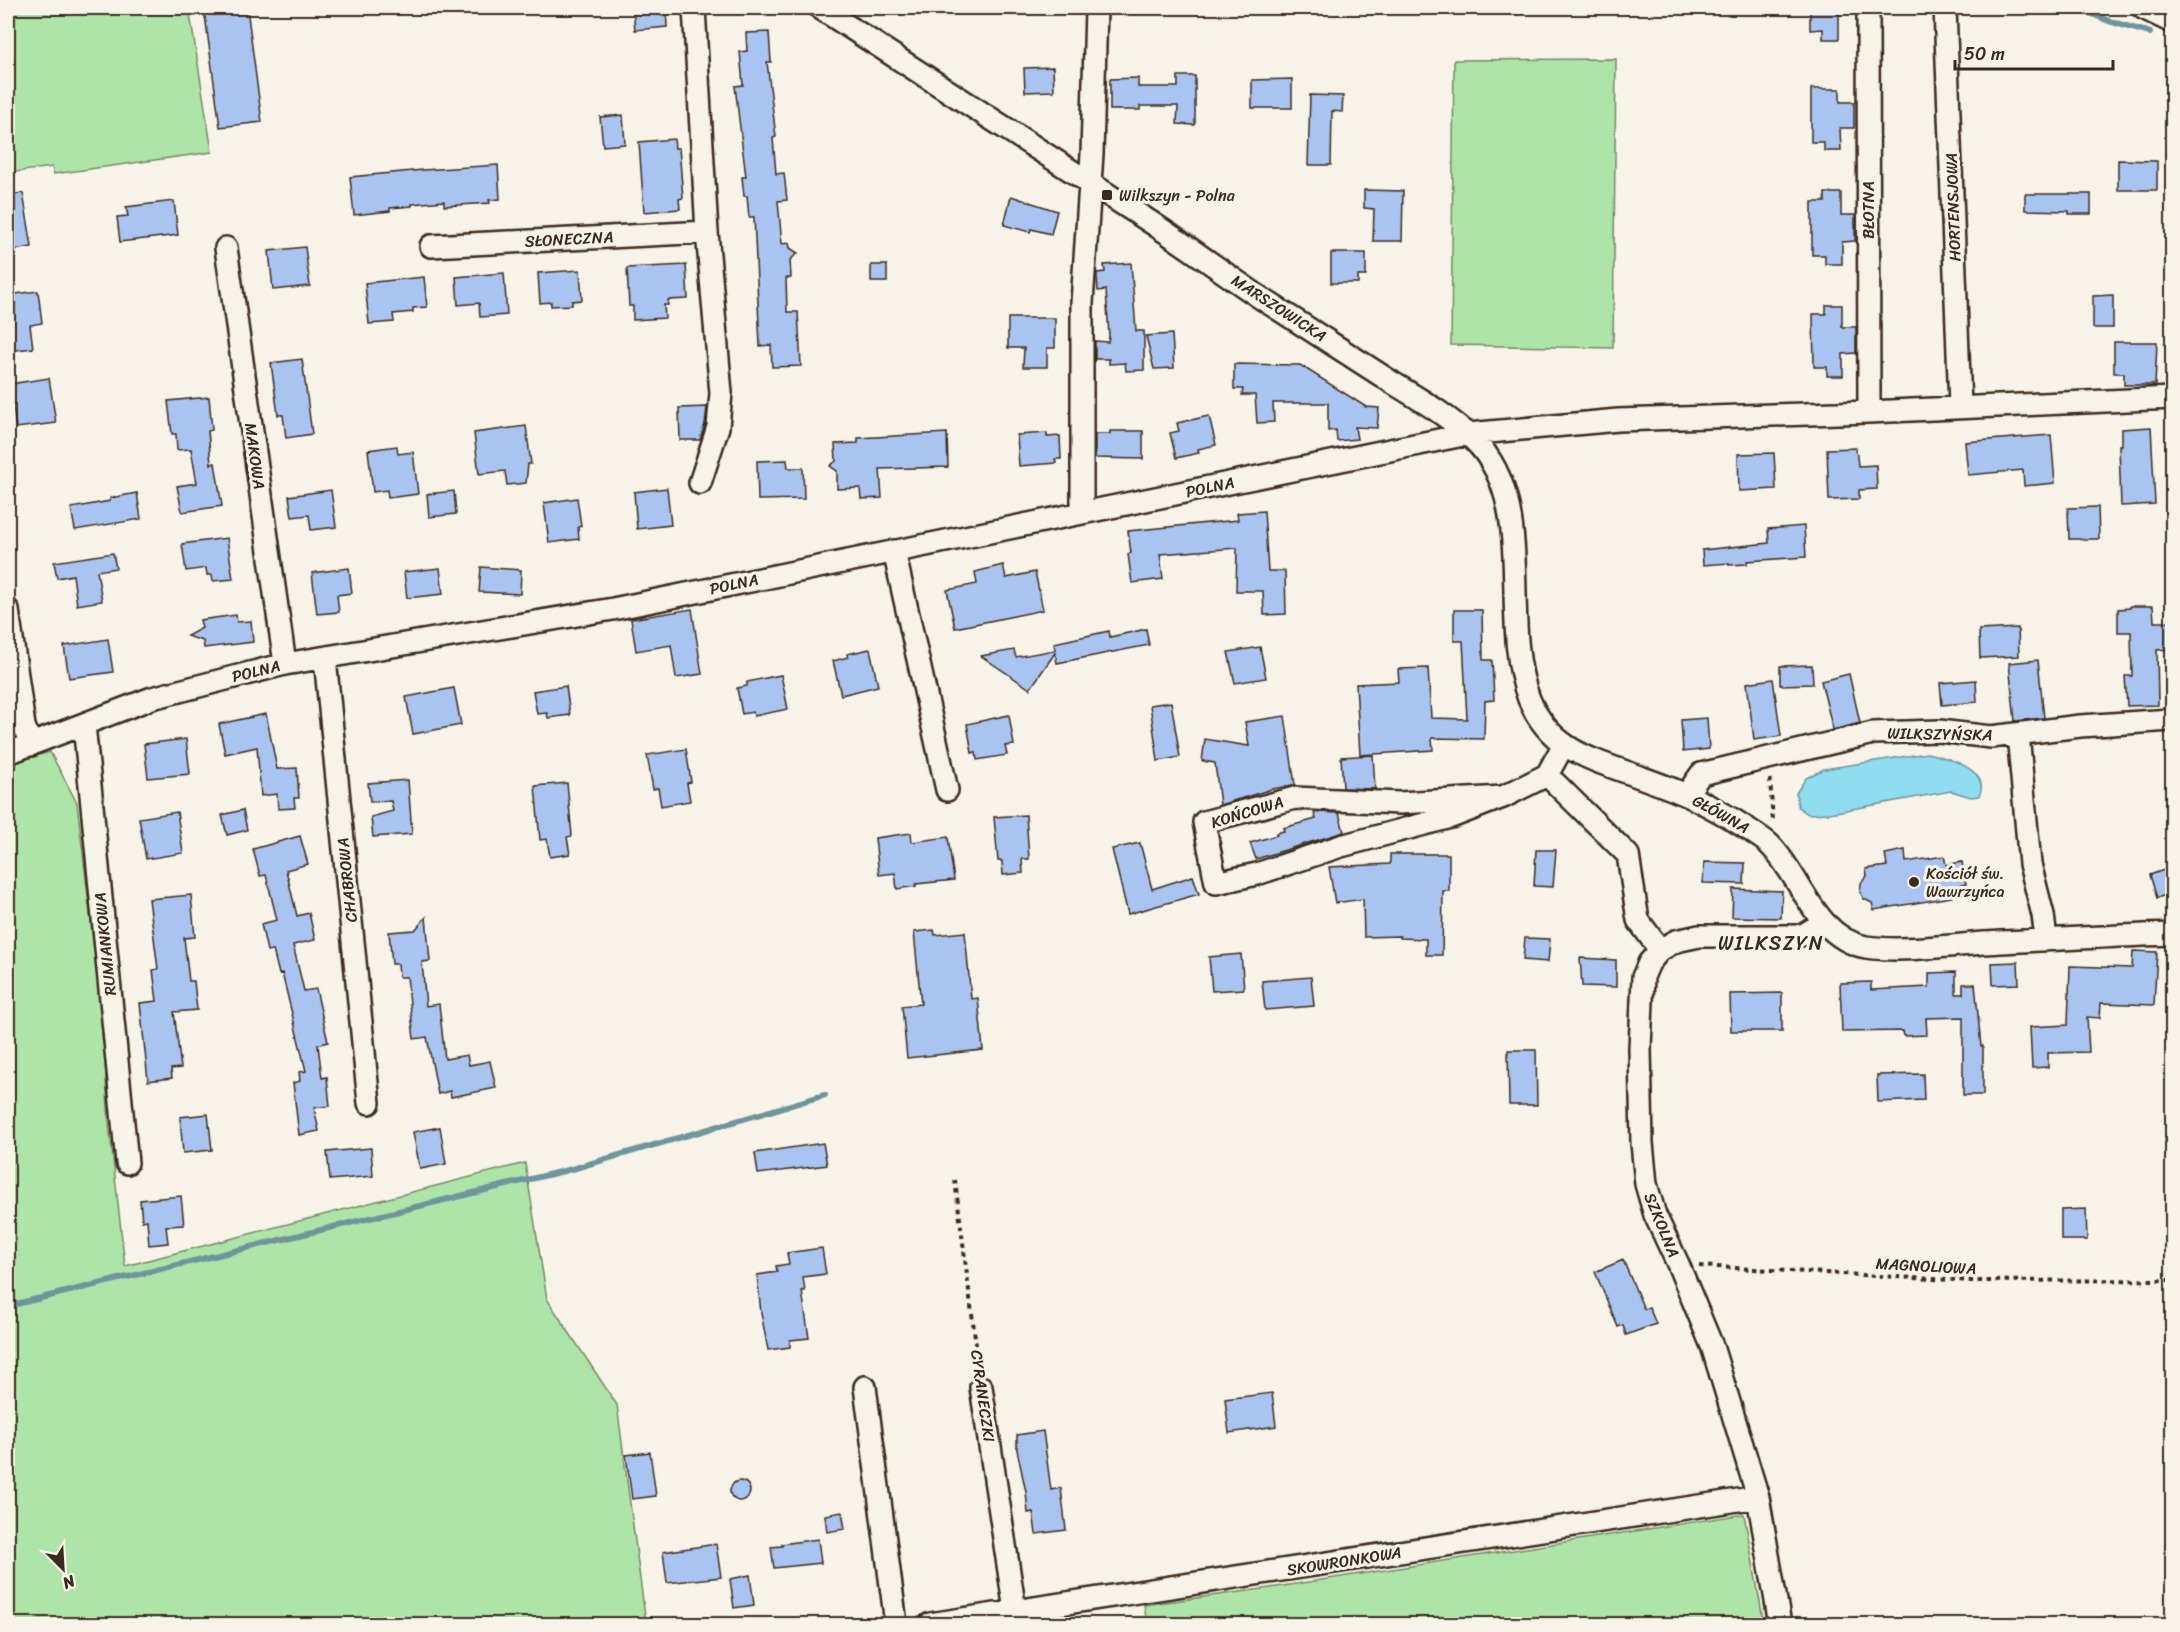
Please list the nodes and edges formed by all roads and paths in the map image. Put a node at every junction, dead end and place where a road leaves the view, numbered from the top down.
1 (694, 8) edge
2 (820, 8) edge
3 (1096, 8) edge
4 (1868, 8) edge
5 (1945, 8) edge
6 (2143, 8) edge
7 (2170, 8) edge
8 (2172, 21) edge
9 (1089, 184) junction
10 (707, 232) junction
11 (431, 246) dead end
12 (226, 248) dead end
13 (2172, 398) edge
14 (1960, 406) junction
15 (1869, 412) junction
16 (1468, 434) junction
17 (700, 483) dead end
18 (1082, 513) junction
19 (894, 551) junction
20 (8, 610) edge
21 (325, 658) junction
22 (285, 664) junction
23 (2172, 720) edge
24 (84, 724) junction
25 (2018, 734) junction
26 (1564, 744) junction
27 (31, 746) junction
28 (8, 753) edge
29 (1768, 757) junction
30 (1547, 775) junction
31 (947, 790) dead end
32 (1686, 795) junction
33 (1503, 797) junction
34 (1769, 844) junction
35 (1824, 922) junction
36 (2172, 934) edge
37 (2046, 939) junction
38 (1660, 950) junction
39 (369, 1102) dead end
40 (127, 1163) dead end
41 (955, 1180) dead end
42 (1678, 1264) junction
43 (2172, 1280) edge
44 (865, 1387) dead end
45 (981, 1387) joint
46 (1758, 1497) junction
47 (1016, 1618) edge
48 (896, 1624) edge
49 (930, 1624) edge
50 (1780, 1624) edge

1 - 10 street
2 - 9 street, MARSZOWICKA
3 - 9 street
4 - 15 street, BŁOTNA
5 - 14 street, HORTENSJOWA
6 - 8 street
7 - 8 street
9 - 16 street, MARSZOWICKA
9 - 18 street
10 - 11 street, SŁONECZNA
10 - 17 street
12 - 22 street, MAKOWA
13 - 14 street
14 - 15 street
15 - 16 street
16 - 18 street, POLNA
16 - 26 street, GŁÓWNA
18 - 19 street, POLNA
19 - 21 street, POLNA
19 - 31 street
20 - 27 street
21 - 22 street, POLNA
21 - 39 street, CHABROWA
22 - 24 street, POLNA
23 - 25 street, WILKSZYŃSKA
24 - 27 street, POLNA
24 - 40 street, RUMIANKOWA
25 - 29 street, WILKSZYŃSKA
25 - 37 street
26 - 30 street
26 - 32 street, GŁÓWNA
27 - 28 street, POLNA
29 - 32 street, WILKSZYŃSKA
29 - 34 path
30 - 33 street, KOŃCOWA
30 - 38 street
32 - 34 street, GŁÓWNA
33 - 33 street, KOŃCOWA
34 - 35 street, GŁÓWNA
35 - 37 street, GŁÓWNA
35 - 38 street
36 - 37 street, GŁÓWNA
38 - 42 street, SZKOLNA
41 - 45 path, CYRANECZKI
42 - 43 path, MAGNOLIOWA
42 - 46 street, SZKOLNA
44 - 48 street
45 - 47 street, CYRANECZKI
46 - 47 street, SKOWRONKOWA
46 - 50 street, SZKOLNA
47 - 49 street, SKOWRONKOWA

